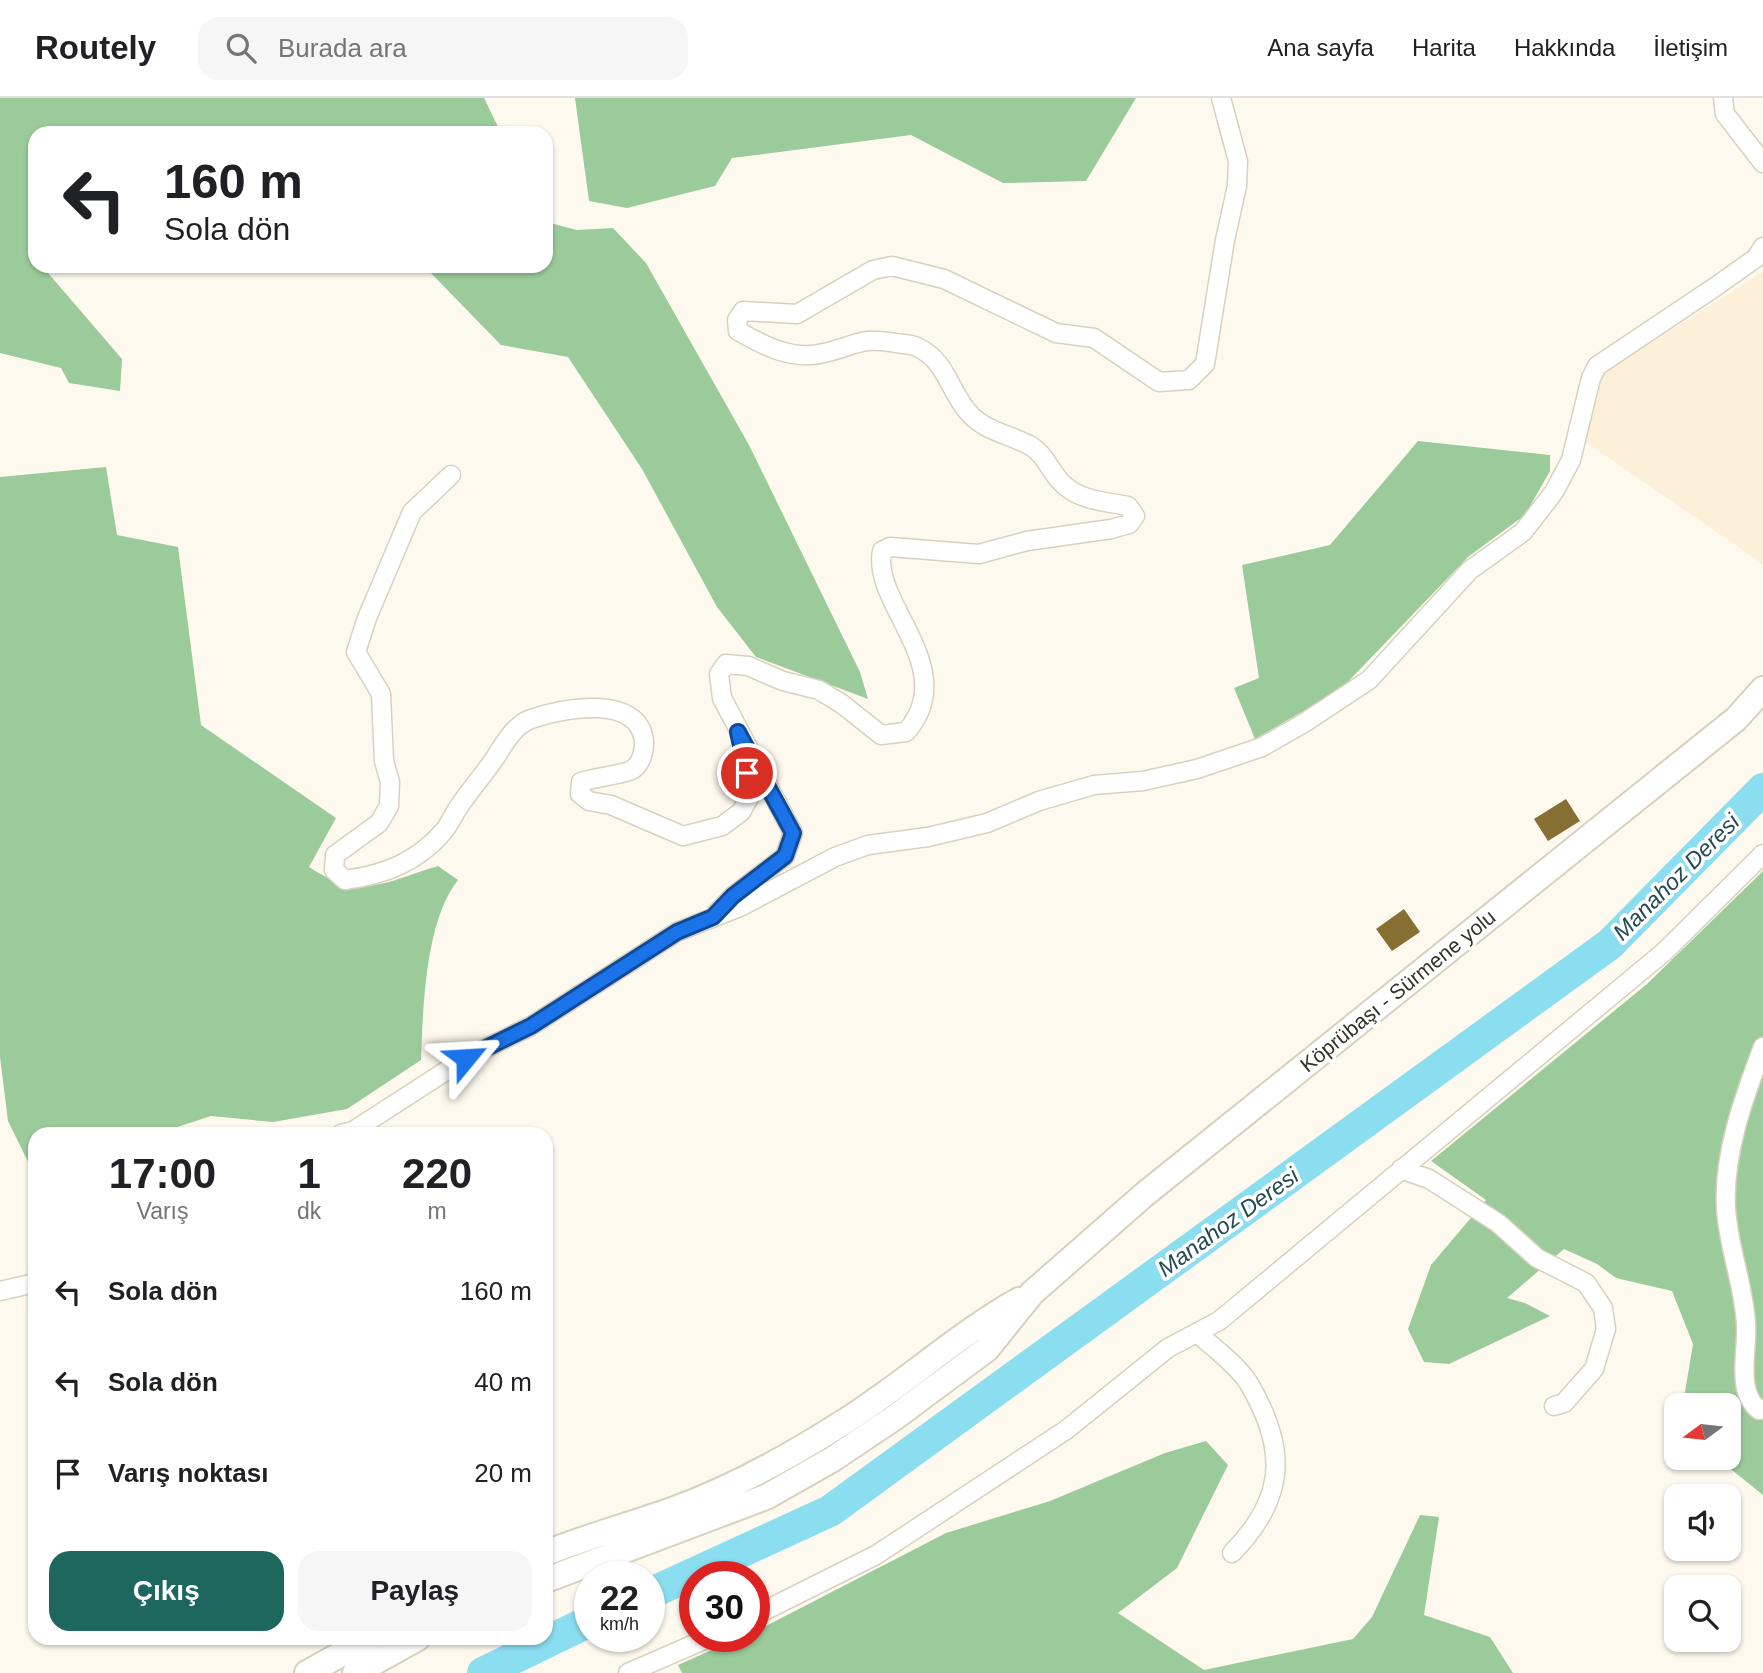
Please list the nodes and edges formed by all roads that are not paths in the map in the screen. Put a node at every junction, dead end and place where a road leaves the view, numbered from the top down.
1 (1222, 98) edge
2 (1723, 98) edge
3 (1763, 163) edge
4 (1763, 247) edge
5 (451, 475) dead end
6 (1763, 689) edge
7 (738, 732) junction
8 (1763, 854) edge
9 (713, 917) junction
10 (1763, 1047) edge
11 (358, 1127) edge
12 (1401, 1169) junction
13 (28, 1285) edge
14 (0, 1291) edge
15 (1032, 1293) junction
16 (1197, 1333) junction
17 (1555, 1406) dead end
18 (1763, 1409) edge
19 (553, 1550) edge
20 (1232, 1553) dead end
21 (553, 1577) edge
22 (770, 1608) edge
23 (357, 1645) edge
24 (405, 1645) edge
25 (679, 1651) edge
26 (307, 1673) edge
27 (355, 1673) edge
28 (628, 1673) edge

1 - 7 street
2 - 3 street
4 - 9 street
5 - 7 street
6 - 15 main road, Köprübaşı - Sürmene yolu
7 - 9 street
8 - 12 street
9 - 11 street
10 - 18 street
12 - 16 street
12 - 17 street
13 - 14 street
15 - 19 main road
15 - 21 main road
16 - 20 street
16 - 22 street
23 - 26 main road
24 - 27 main road
25 - 28 street

